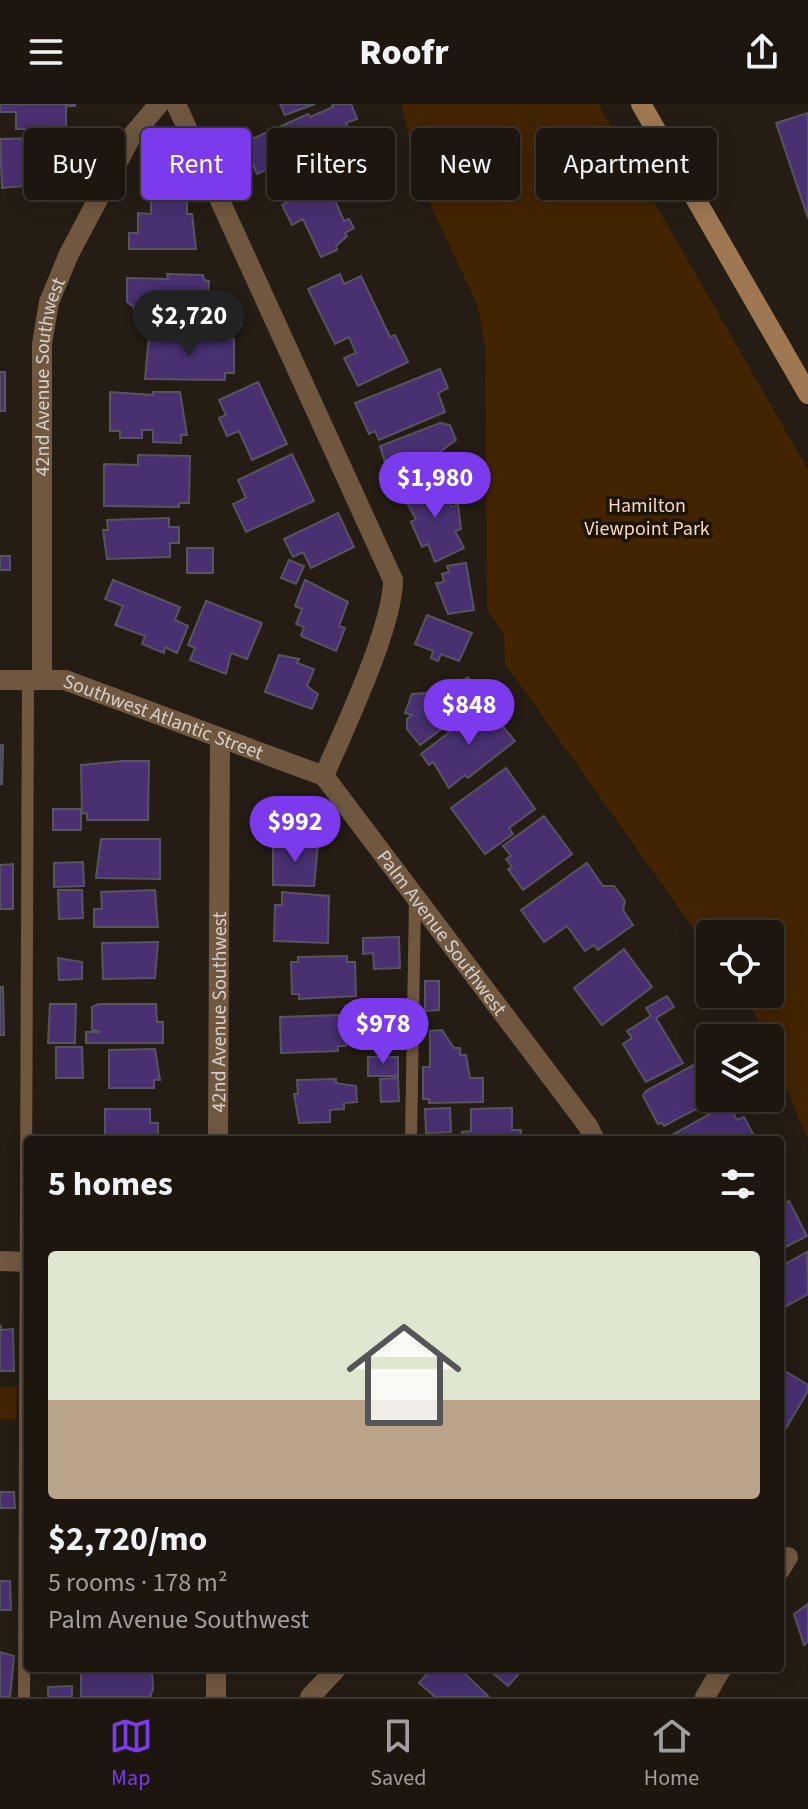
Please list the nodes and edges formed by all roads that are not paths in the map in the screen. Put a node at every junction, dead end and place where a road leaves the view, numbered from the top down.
1 (159, 104) edge
2 (176, 104) edge
3 (641, 104) edge
4 (808, 394) edge
5 (0, 680) edge
6 (35, 680) junction
7 (220, 739) junction
8 (324, 776) junction
9 (415, 896) junction
10 (28, 1136) edge
11 (218, 1136) edge
12 (411, 1136) edge
13 (593, 1136) edge
14 (0, 1261) edge
15 (24, 1262) edge
16 (24, 1672) edge
17 (216, 1672) edge
18 (333, 1672) edge
19 (720, 1672) edge
20 (24, 1697) edge
21 (216, 1697) edge
22 (310, 1697) edge
23 (705, 1697) edge

1 - 6 street, 42nd Avenue Southwest
2 - 8 street
3 - 4 main road
5 - 6 street, Southwest Atlantic Street
6 - 7 street, Southwest Atlantic Street
6 - 10 lane
7 - 8 street, Southwest Atlantic Street
7 - 11 street, 42nd Avenue Southwest
8 - 9 street, Palm Avenue Southwest
9 - 12 lane
9 - 13 street, Palm Avenue Southwest
14 - 15 street
16 - 20 lane
17 - 21 street
18 - 22 street
19 - 23 street

